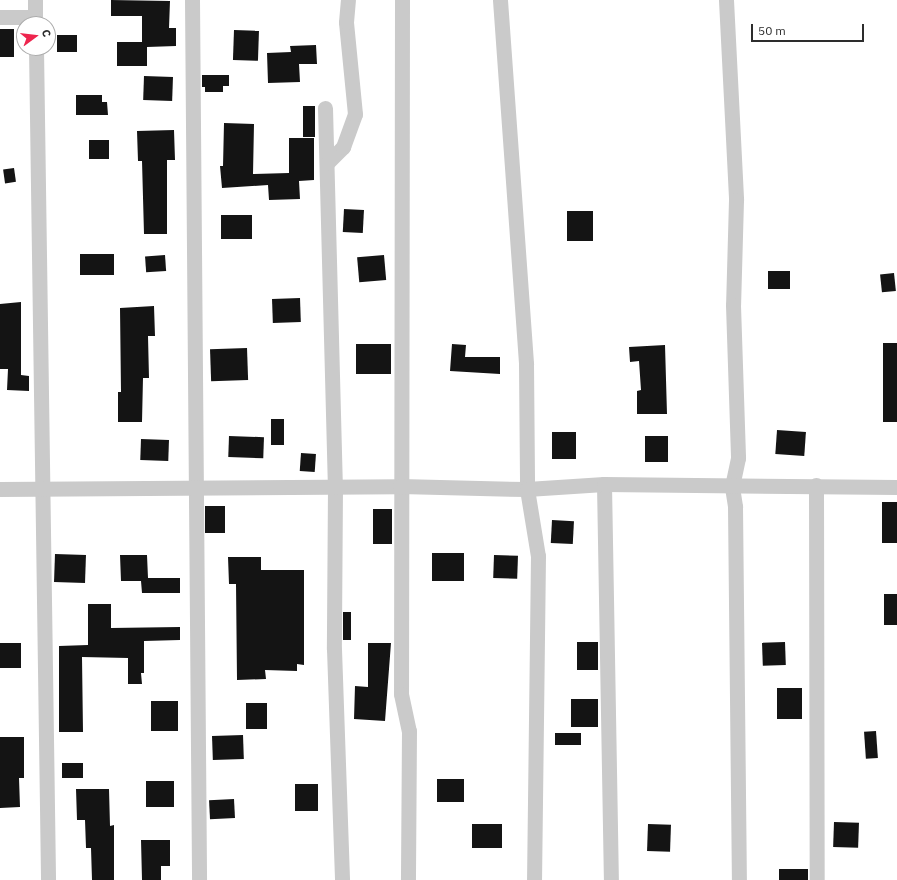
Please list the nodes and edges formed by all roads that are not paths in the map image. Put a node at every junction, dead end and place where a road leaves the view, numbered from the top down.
1 (35, 0) edge
2 (192, 0) edge
3 (348, 0) edge
4 (402, 0) edge
5 (500, 0) edge
6 (726, 0) edge
7 (35, 16) edge
8 (0, 17) edge
9 (16, 18) edge
10 (36, 56) edge
11 (325, 108) dead end
12 (327, 163) junction
13 (604, 484) junction
14 (400, 486) junction
15 (816, 486) junction
16 (335, 487) junction
17 (732, 487) junction
18 (897, 487) edge
19 (195, 488) junction
20 (0, 489) edge
21 (42, 489) junction
22 (527, 489) junction
23 (48, 880) edge
24 (199, 880) edge
25 (342, 880) edge
26 (408, 880) edge
27 (534, 880) edge
28 (611, 880) edge
29 (739, 880) edge
30 (817, 880) edge

1 - 7 street
2 - 19 street
3 - 12 street
4 - 14 street
5 - 22 street
6 - 17 street
8 - 9 street
10 - 21 street
11 - 12 street
12 - 16 street
13 - 17 street
13 - 22 street
13 - 28 street
14 - 16 street
14 - 22 street
14 - 26 street
15 - 17 street
15 - 18 street
15 - 30 street
16 - 19 street
16 - 25 street
17 - 29 street
19 - 21 street
19 - 24 street
20 - 21 street
21 - 23 street
22 - 27 street

